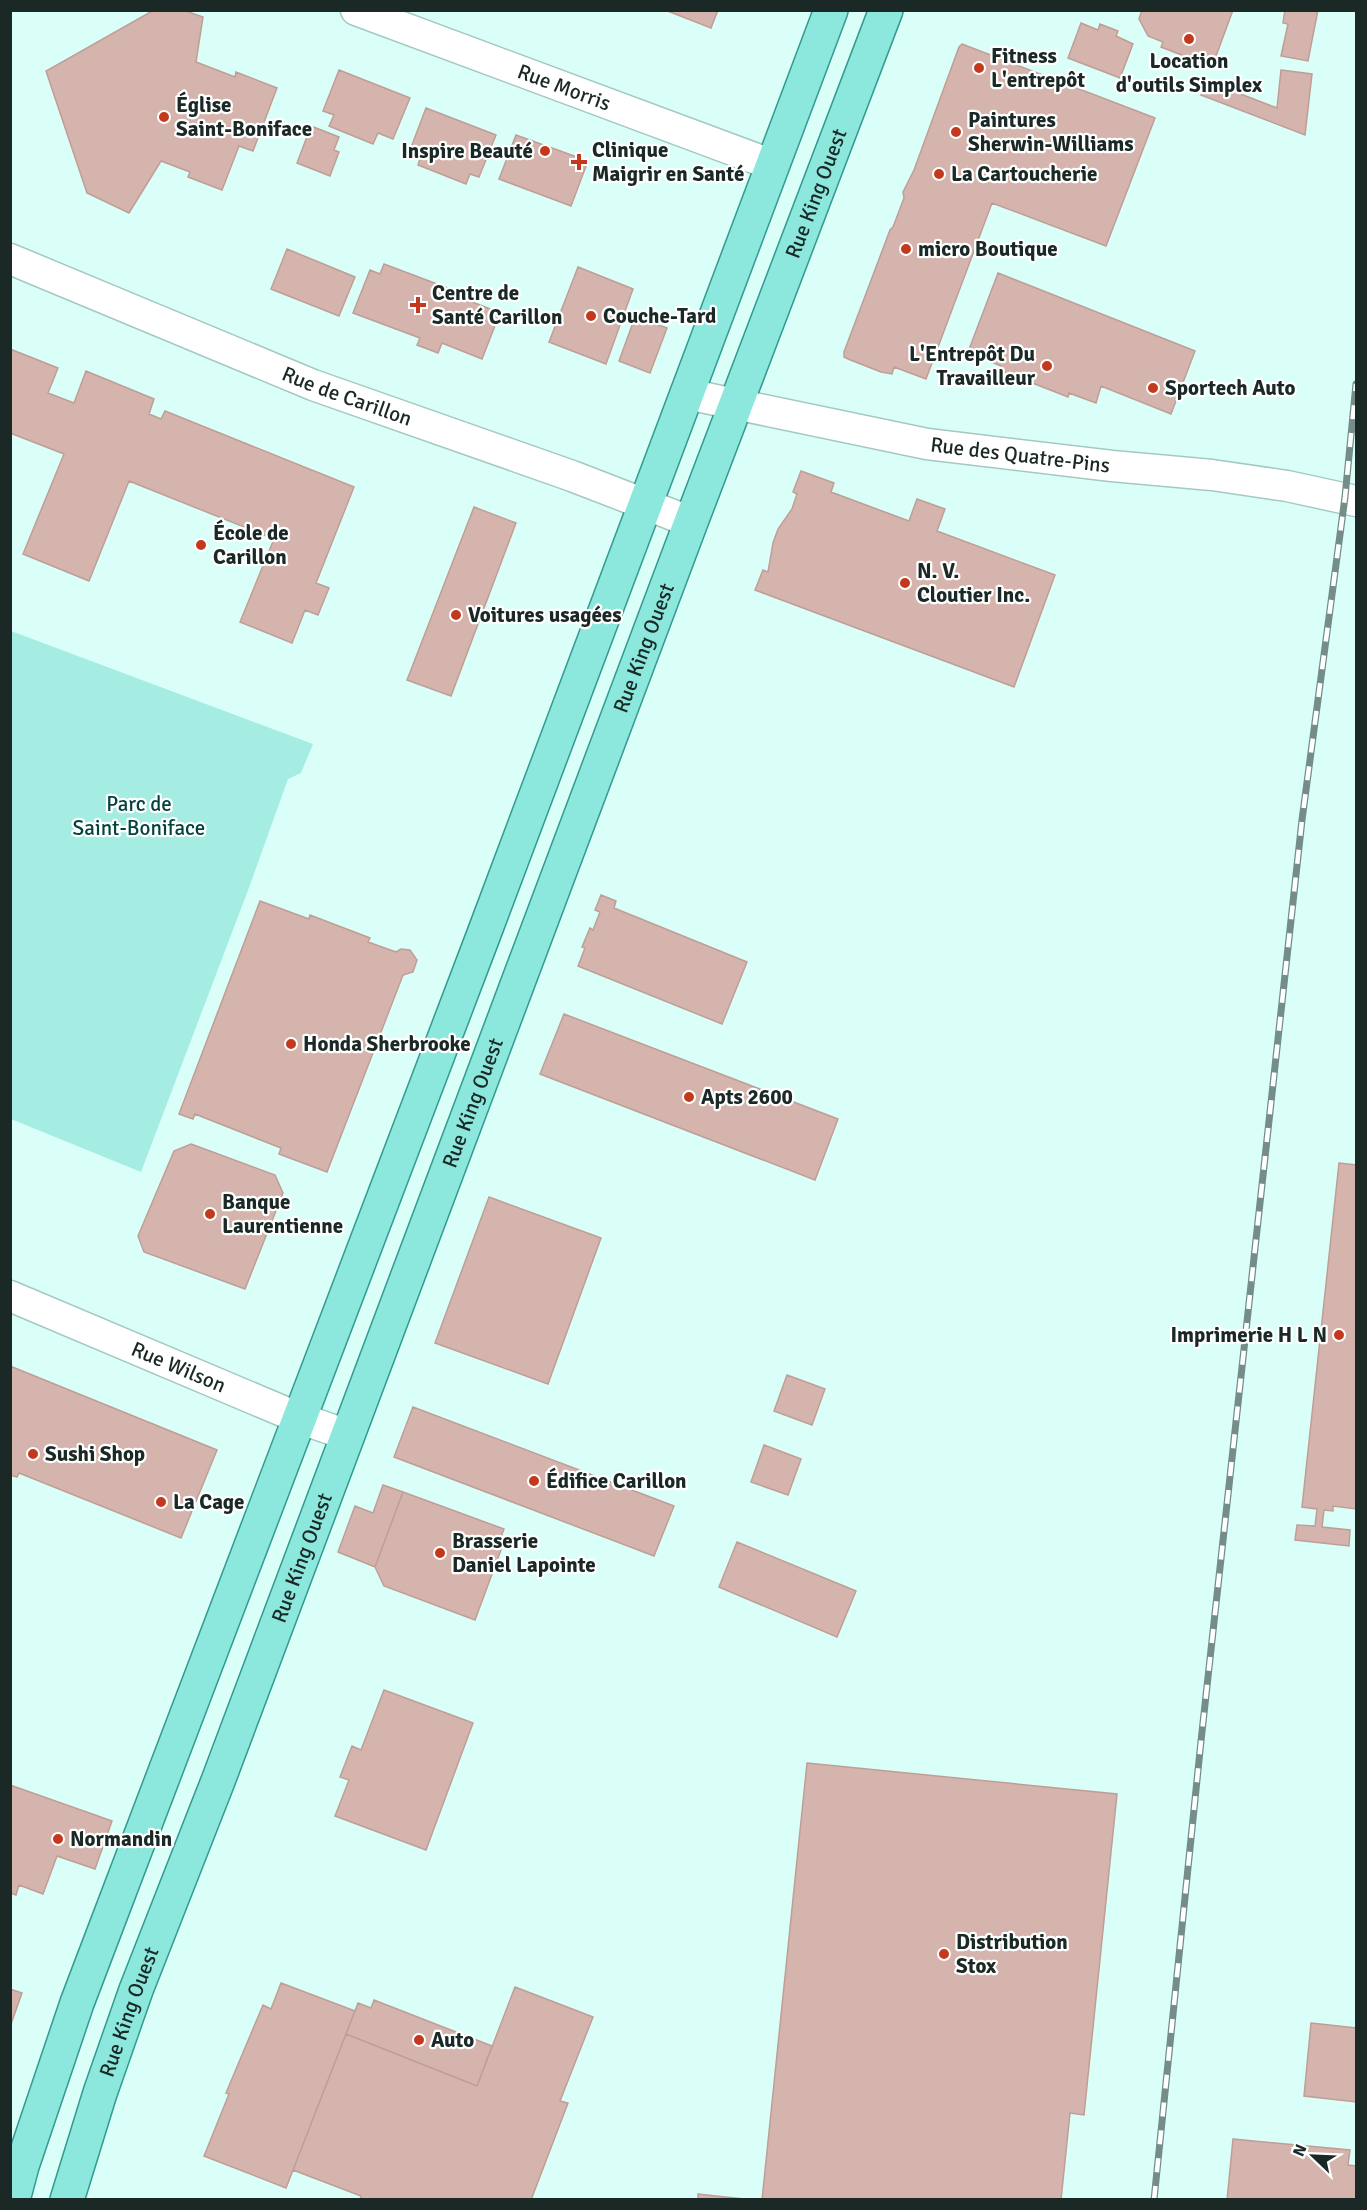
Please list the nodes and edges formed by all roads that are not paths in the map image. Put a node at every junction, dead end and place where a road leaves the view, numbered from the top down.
1 (356, 10) edge
2 (831, 10) edge
3 (886, 10) edge
4 (773, 165) junction
5 (10, 259) edge
6 (687, 394) junction
7 (735, 404) junction
8 (1356, 501) edge
9 (646, 504) junction
10 (691, 522) junction
11 (10, 1296) edge
12 (299, 1418) junction
13 (347, 1435) junction
14 (13, 2199) edge
15 (67, 2199) edge

1 - 4 street, Rue Morris
2 - 4 main road
3 - 7 main road, Rue King Ouest
4 - 6 main road
5 - 9 street, Rue de Carillon
6 - 7 street, Rue des Quatre-Pins
6 - 9 main road
7 - 8 street, Rue des Quatre-Pins
7 - 10 main road, Rue King Ouest
9 - 10 street, Rue de Carillon
9 - 12 main road
10 - 13 main road, Rue King Ouest
11 - 12 street, Rue Wilson
12 - 13 street, Rue Wilson
12 - 14 main road
13 - 15 main road, Rue King Ouest

